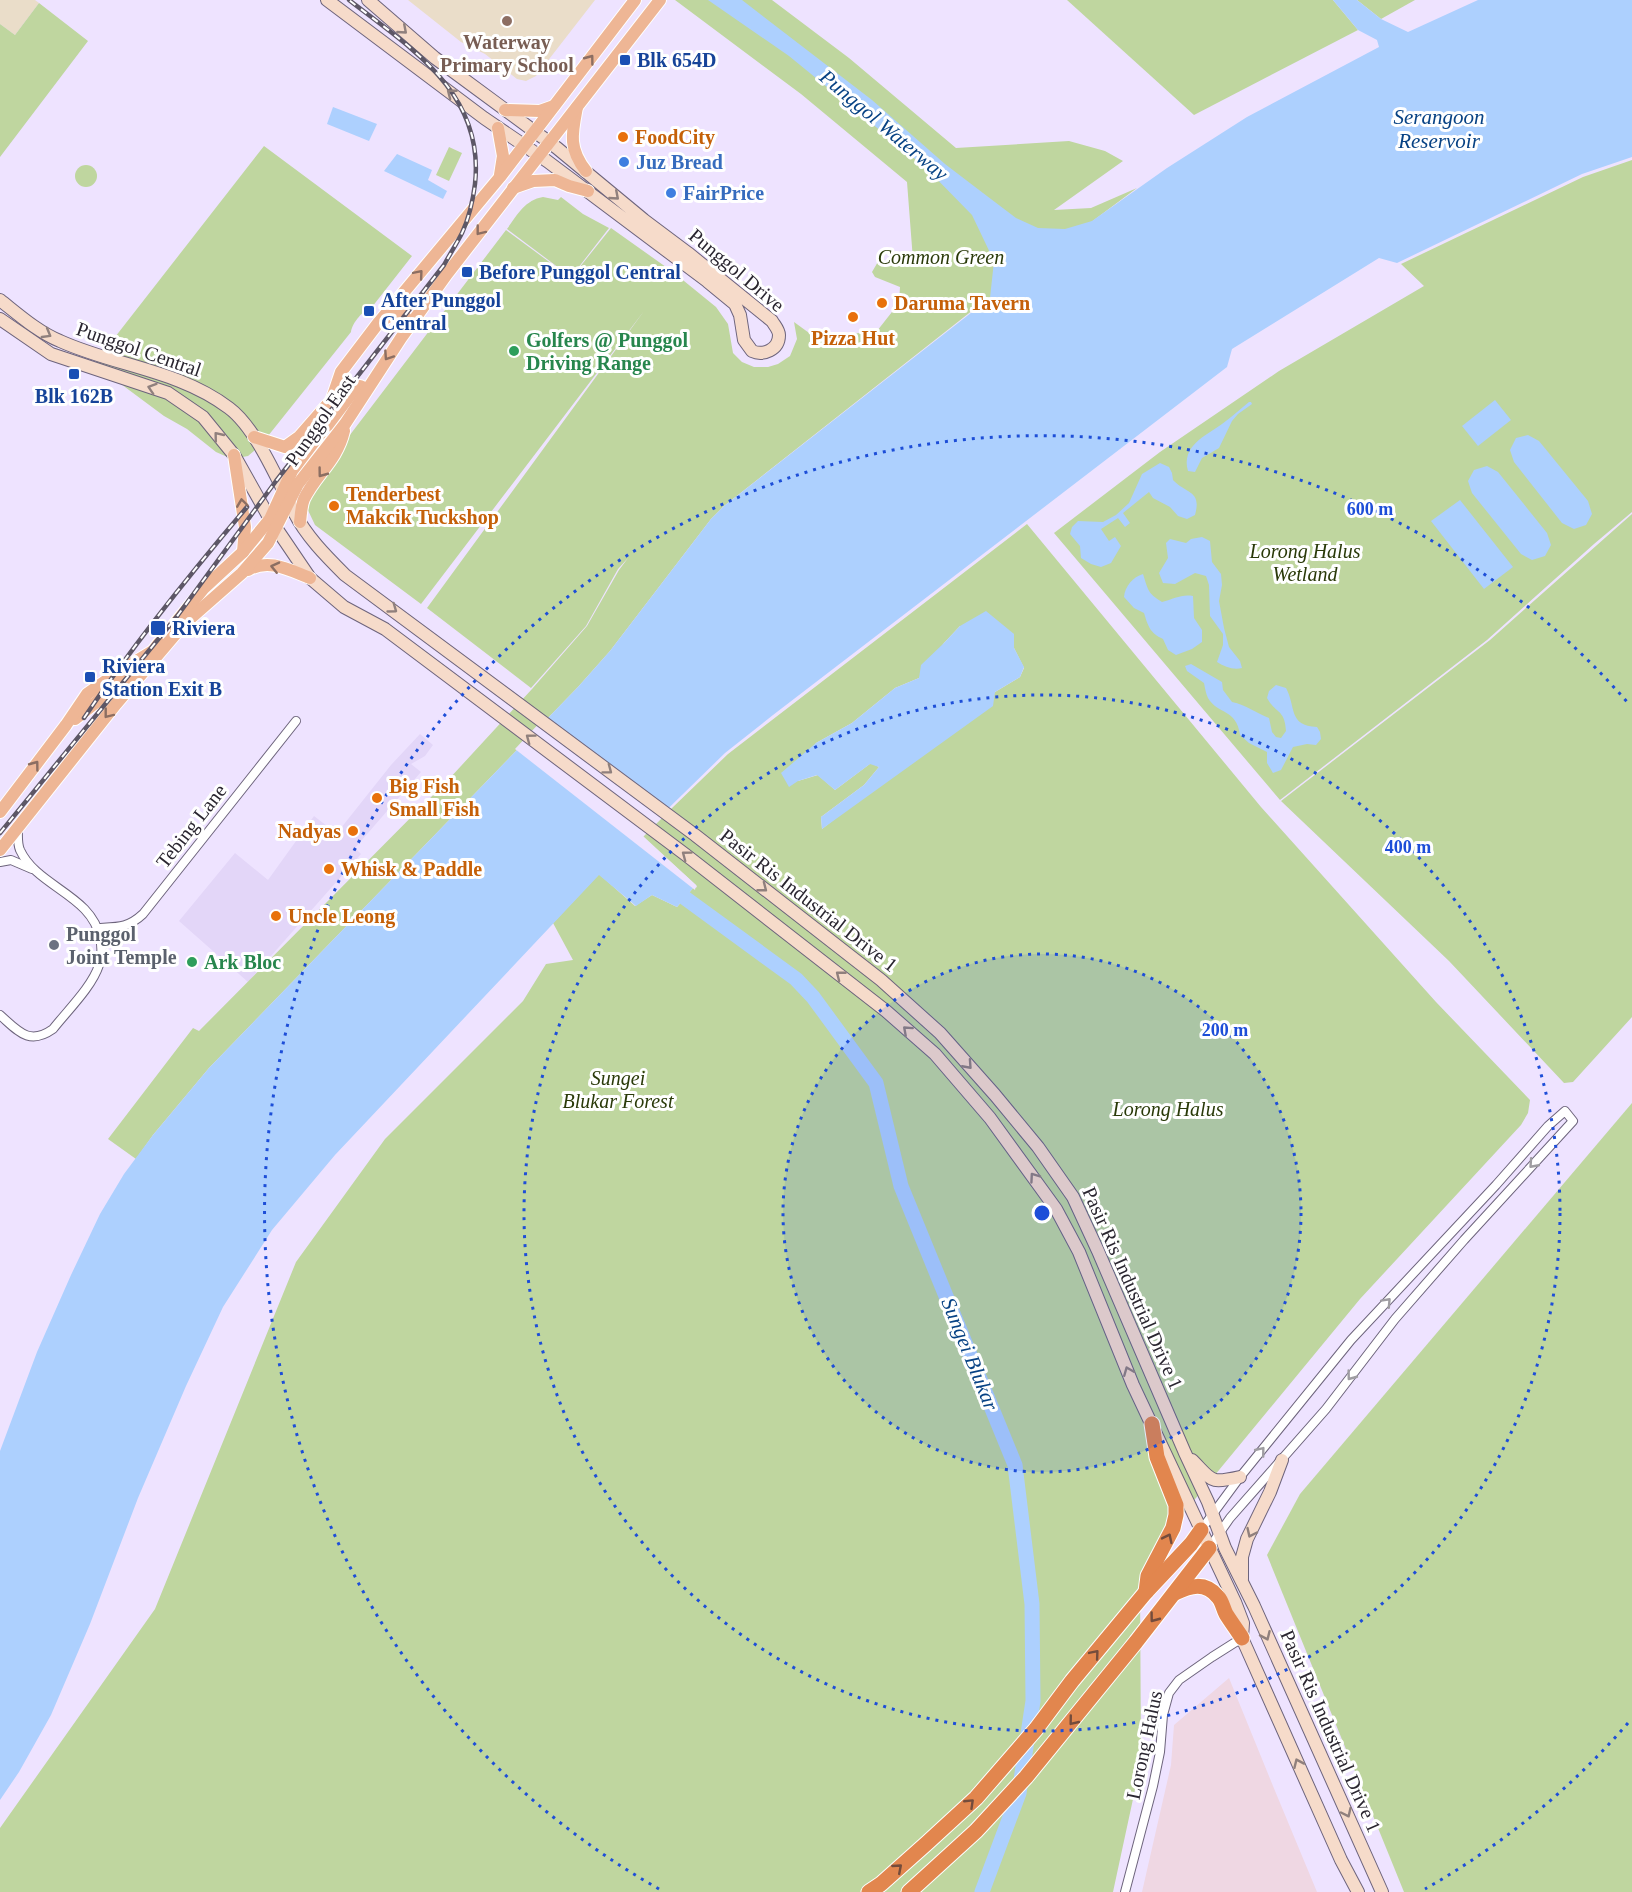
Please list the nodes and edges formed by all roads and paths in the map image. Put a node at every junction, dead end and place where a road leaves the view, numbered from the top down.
1 (327, 0) edge
2 (368, 0) edge
3 (660, 0) edge
4 (632, 5) edge
5 (578, 103) junction
6 (555, 106) junction
7 (505, 110) junction
8 (498, 128) junction
9 (534, 132) junction
10 (548, 142) junction
11 (524, 146) junction
12 (538, 155) junction
13 (586, 171) junction
14 (500, 177) junction
15 (513, 188) junction
16 (588, 191) junction
17 (0, 300) edge
18 (0, 319) edge
19 (379, 322) junction
20 (401, 338) junction
21 (367, 388) junction
22 (332, 399) junction
23 (345, 423) junction
24 (320, 434) junction
25 (254, 437) junction
26 (234, 455) junction
27 (282, 489) junction
28 (289, 502) junction
29 (300, 522) junction
30 (273, 524) junction
31 (243, 552) junction
32 (242, 573) junction
33 (310, 578) junction
34 (477, 672) joint
35 (466, 689) joint
36 (296, 722) dead end
37 (66, 726) junction
38 (83, 746) junction
39 (0, 812) edge
40 (18, 827) junction
41 (0, 850) edge
42 (0, 862) edge
43 (35, 870) junction
44 (98, 928) junction
45 (0, 1015) edge
46 (1152, 1424) junction
47 (1185, 1453) junction
48 (1282, 1460) junction
49 (1240, 1477) junction
50 (1213, 1514) junction
51 (1201, 1530) junction
52 (1219, 1533) junction
53 (1209, 1548) junction
54 (1242, 1582) junction
55 (1146, 1592) junction
56 (1172, 1594) junction
57 (1242, 1638) junction
58 (1305, 1723) junction
59 (1289, 1741) junction
60 (912, 1888) edge
61 (869, 1892) edge
62 (899, 1892) edge
63 (1125, 1892) edge
64 (1358, 1892) edge
65 (1383, 1892) edge

8 -> 1 main road, Punggol Drive
2 -> 7 main road, Punggol Drive
3 - 5 main road, Punggol East
6 -> 4 main road, Punggol East
5 - 10 main road, Punggol East
5 - 13 main road
6 - 7 main road
6 - 9 main road, Punggol East
7 - 9 main road, Punggol Drive
8 - 11 main road, Punggol Drive
8 - 14 main road
9 - 10 main road, Punggol Drive
9 - 11 main road, Punggol East
10 - 12 main road, Punggol East
10 - 13 main road, Punggol Drive
11 - 12 main road, Punggol Drive
11 - 14 main road, Punggol East
12 - 15 main road, Punggol East
12 - 16 main road, Punggol Drive
13 -> 16 main road, Punggol Drive
19 -> 14 main road, Punggol East
15 - 16 main road
15 -> 20 main road, Punggol East
17 -> 25 main road, Punggol Central
26 -> 18 main road, Punggol Central
19 - 20 main road
19 - 22 main road, Punggol East
20 -> 21 main road, Punggol East
21 - 23 main road, Punggol East
21 - 24 main road
22 - 24 main road, Punggol East
22 - 25 main road
23 - 28 main road, Punggol East
23 -> 29 main road
24 - 27 main road, Punggol East
25 - 27 main road, Punggol Central
26 - 30 main road, Punggol Central
31 -> 26 main road
27 - 28 main road, Punggol Central
27 - 30 main road, Punggol East
28 - 29 main road, Punggol Central
28 - 30 main road, Punggol East
29 -> 34 main road, Punggol Central
30 - 31 main road, Punggol East
30 - 32 main road, Punggol East
30 - 33 main road, Punggol Central
31 - 37 main road, Punggol East
33 -> 32 main road
32 -> 38 main road, Punggol East
33 - 35 main road, Punggol Central
34 -> 47 main road, Pasir Ris Industrial Drive 1
46 -> 35 main road, Pasir Ris Industrial Drive 1
36 - 44 street, Tebing Lane
37 - 38 main road
39 -> 37 main road, Punggol East
38 - 40 main road, Punggol East
40 - 41 main road, Punggol East
40 - 43 street
42 - 43 street
43 - 44 street
44 - 45 street
46 - 51 main road, Pasir Ris Industrial Drive 1
55 -> 46 highway
47 - 49 main road
47 - 50 main road, Pasir Ris Industrial Drive 1
49 -> 48 street
48 - 52 street
48 -> 54 main road
49 - 50 street
50 - 51 street
50 - 52 main road, Pasir Ris Industrial Drive 1
51 - 53 main road, Pasir Ris Industrial Drive 1
51 - 55 highway
52 - 53 street
52 - 54 main road, Pasir Ris Industrial Drive 1
53 - 56 highway
53 - 57 main road, Pasir Ris Industrial Drive 1
54 -> 58 main road, Pasir Ris Industrial Drive 1
61 -> 55 highway
56 - 57 highway
56 -> 60 highway
57 - 59 main road, Pasir Ris Industrial Drive 1
57 - 63 street, Lorong Halus
58 - 59 main road
58 -> 65 main road, Pasir Ris Industrial Drive 1
64 -> 59 main road, Pasir Ris Industrial Drive 1
60 - 62 highway

